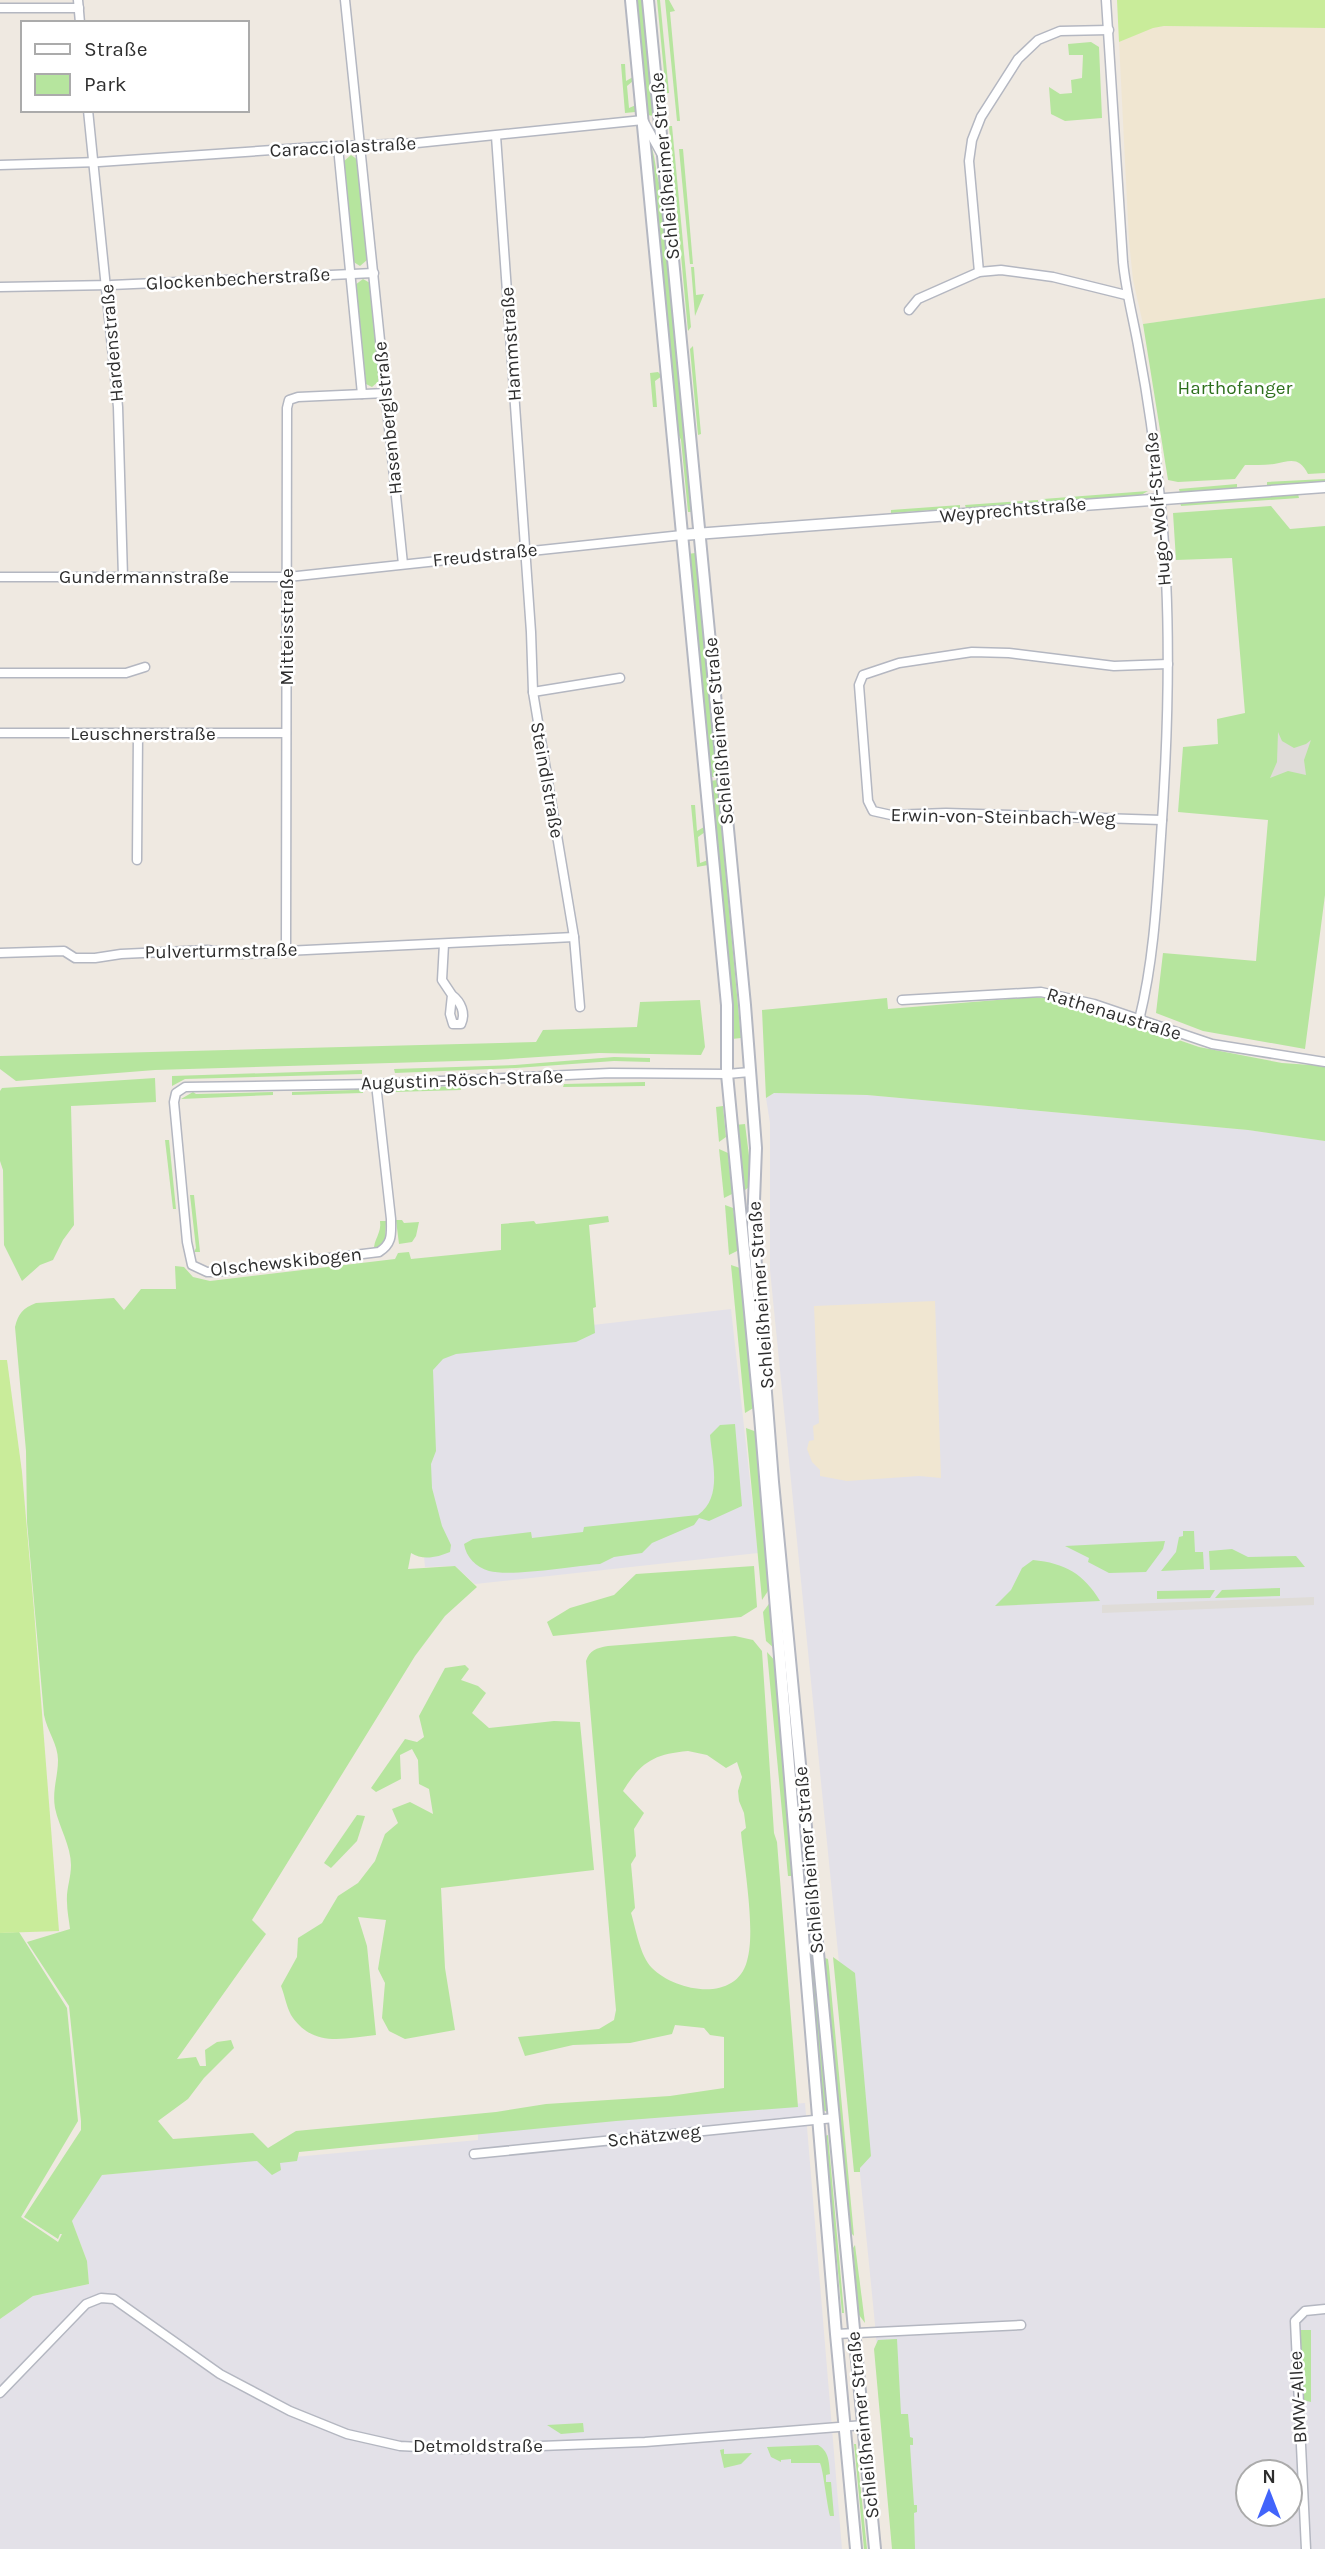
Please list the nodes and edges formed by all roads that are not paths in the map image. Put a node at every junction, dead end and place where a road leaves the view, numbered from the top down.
1 (345, 0) edge
2 (631, 0) edge
3 (648, 0) edge
4 (1106, 0) edge
5 (79, 4) edge
6 (0, 8) edge
7 (1109, 30) junction
8 (88, 112) edge
9 (643, 120) junction
10 (496, 136) junction
11 (338, 147) junction
12 (360, 147) junction
13 (663, 158) junction
14 (93, 162) junction
15 (0, 165) edge
16 (374, 272) junction
17 (979, 272) junction
18 (351, 274) junction
19 (107, 285) junction
20 (0, 287) edge
21 (1126, 295) junction
22 (909, 310) dead end
23 (386, 393) junction
24 (362, 394) junction
25 (1325, 487) edge
26 (1160, 498) junction
27 (701, 533) junction
28 (682, 535) junction
29 (525, 551) junction
30 (403, 564) junction
31 (0, 577) edge
32 (123, 577) junction
33 (288, 577) junction
34 (1168, 664) junction
35 (145, 667) dead end
36 (0, 673) edge
37 (620, 678) dead end
38 (533, 692) junction
39 (0, 733) edge
40 (286, 733) junction
41 (138, 734) junction
42 (1162, 820) junction
43 (137, 860) dead end
44 (574, 937) junction
45 (444, 944) junction
46 (286, 951) junction
47 (0, 953) edge
48 (452, 995) dead end
49 (902, 1000) dead end
50 (580, 1007) dead end
51 (1139, 1020) junction
52 (1325, 1062) edge
53 (750, 1072) junction
54 (727, 1074) junction
55 (376, 1084) junction
56 (176, 1093) joint
57 (834, 2118) junction
58 (819, 2119) junction
59 (474, 2154) dead end
60 (1325, 2309) edge
61 (1021, 2325) dead end
62 (854, 2333) junction
63 (836, 2334) junction
64 (0, 2392) edge
65 (864, 2425) junction
66 (844, 2426) junction
67 (856, 2549) edge
68 (875, 2549) edge
69 (1306, 2549) edge

1 - 12 street, Hasenberglstraße
2 - 9 main road, Schleißheimer Straße
3 - 13 main road, Schleißheimer Straße
4 - 7 street, Hugo-Wolf-Straße
5 - 6 street
7 - 17 street
7 - 21 street, Hugo-Wolf-Straße
8 - 14 street, Hardenstraße
9 - 10 street, Caracciolastraße
9 - 13 street
9 - 28 main road, Schleißheimer Straße
10 - 12 street, Caracciolastraße
10 - 29 street, Hammstraße
11 - 12 street, Caracciolastraße
11 - 14 street, Caracciolastraße
11 - 18 street, Hasenberglstraße
12 - 16 street, Hasenberglstraße
13 - 27 main road, Schleißheimer Straße
14 - 15 street, Caracciolastraße
14 - 19 street, Hardenstraße
16 - 18 street
16 - 23 street, Hasenberglstraße
17 - 21 street
17 - 22 street
18 - 19 street, Glockenbecherstraße
18 - 24 street, Hasenberglstraße
19 - 20 street, Glockenbecherstraße
19 - 32 street, Hardenstraße
21 - 26 street, Hugo-Wolf-Straße
23 - 24 street, Mitteisstraße
23 - 30 street, Hasenberglstraße
24 - 33 street, Mitteisstraße
25 - 26 street, Weyprechtstraße
26 - 27 street, Weyprechtstraße
26 - 34 street, Hugo-Wolf-Straße
27 - 28 street, Weyprechtstraße
27 - 53 main road, Schleißheimer Straße
28 - 29 street, Freudstraße
28 - 54 main road, Schleißheimer Straße
29 - 30 street, Freudstraße
29 - 38 street, Steindlstraße
30 - 33 street, Freudstraße
31 - 32 street, Gundermannstraße
32 - 33 street, Gundermannstraße
33 - 40 street, Mitteisstraße
34 - 42 street, Hugo-Wolf-Straße
34 - 42 street, Erwin-von-Steinbach-Weg
35 - 36 street
37 - 38 street
38 - 44 street, Steindlstraße
39 - 41 street, Leuschnerstraße
40 - 41 street, Leuschnerstraße
40 - 46 street, Mitteisstraße
41 - 43 street
42 - 51 street, Hugo-Wolf-Straße
44 - 45 street, Pulverturmstraße
44 - 50 street, Steindlstraße
45 - 46 street, Pulverturmstraße
45 - 48 street
46 - 47 street, Pulverturmstraße
49 - 51 street, Rathenaustraße
51 - 52 street, Rathenaustraße
53 - 54 street, Augustin-Rösch-Straße
53 - 57 main road, Schleißheimer Straße
54 - 55 street, Augustin-Rösch-Straße
54 - 58 main road, Schleißheimer Straße
55 - 56 street, Augustin-Rösch-Straße
55 - 56 street, Olschewskibogen
57 - 58 street, Schätzweg
57 - 62 main road, Schleißheimer Straße
58 - 59 street, Schätzweg
58 - 63 main road, Schleißheimer Straße
60 - 69 street, BMW-Allee
61 - 62 street
62 - 63 street
62 - 65 main road, Schleißheimer Straße
63 - 66 main road, Schleißheimer Straße
64 - 66 street, Detmoldstraße
65 - 66 street, Detmoldstraße
65 - 68 main road, Schleißheimer Straße
66 - 67 main road, Schleißheimer Straße

